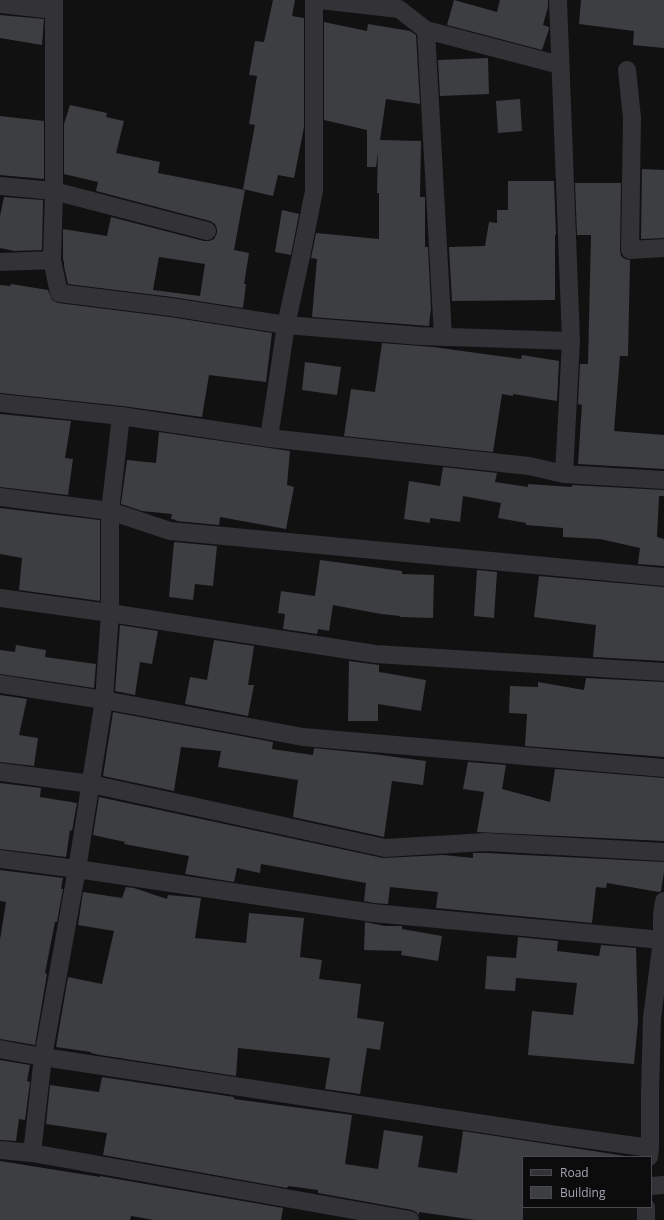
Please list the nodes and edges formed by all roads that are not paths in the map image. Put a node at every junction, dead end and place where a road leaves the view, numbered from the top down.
1 (314, 0) edge
2 (320, 0) edge
3 (558, 0) edge
4 (0, 4) edge
5 (53, 5) edge
6 (426, 30) junction
7 (560, 65) junction
8 (627, 70) dead end
9 (0, 186) edge
10 (54, 191) junction
11 (207, 231) dead end
12 (664, 248) edge
13 (52, 260) junction
14 (31, 261) junction
15 (0, 262) edge
16 (58, 293) junction
17 (286, 325) junction
18 (443, 337) junction
19 (571, 341) junction
20 (0, 403) edge
21 (121, 416) junction
22 (269, 438) junction
23 (564, 474) junction
24 (664, 480) edge
25 (0, 496) edge
26 (110, 511) junction
27 (664, 577) edge
28 (0, 598) edge
29 (110, 613) junction
30 (664, 672) edge
31 (0, 684) edge
32 (104, 700) junction
33 (664, 768) edge
34 (0, 772) edge
35 (91, 784) junction
36 (664, 852) edge
37 (0, 859) edge
38 (77, 869) junction
39 (663, 910) edge
40 (662, 940) junction
41 (0, 1048) edge
42 (43, 1057) junction
43 (657, 1093) edge
44 (0, 1150) edge
45 (650, 1152) edge
46 (32, 1153) junction
47 (652, 1186) edge
48 (664, 1186) edge
49 (646, 1208) edge
50 (410, 1220) edge
51 (646, 1220) edge

1 - 17 street
2 - 6 street
3 - 7 street
4 - 5 street
5 - 10 street
6 - 7 street
6 - 18 street
7 - 19 street
8 - 12 street
9 - 10 street
10 - 11 street
10 - 13 street
13 - 14 street
13 - 16 street
14 - 15 street
14 - 16 street
16 - 17 street
17 - 18 street
17 - 22 street
18 - 19 street
19 - 23 street
20 - 21 street
21 - 22 street
21 - 26 street
22 - 23 street
23 - 24 street
25 - 26 street
26 - 27 street
26 - 29 street
28 - 29 street
29 - 30 street
29 - 32 street
31 - 32 street
32 - 33 street
32 - 35 street
34 - 35 street
35 - 36 street
35 - 38 street
37 - 38 street
38 - 40 street
38 - 42 street
39 - 40 street
40 - 43 street
41 - 42 street
42 - 45 street
42 - 46 street
43 - 45 street
44 - 46 street
46 - 50 street
47 - 48 street
49 - 51 street

